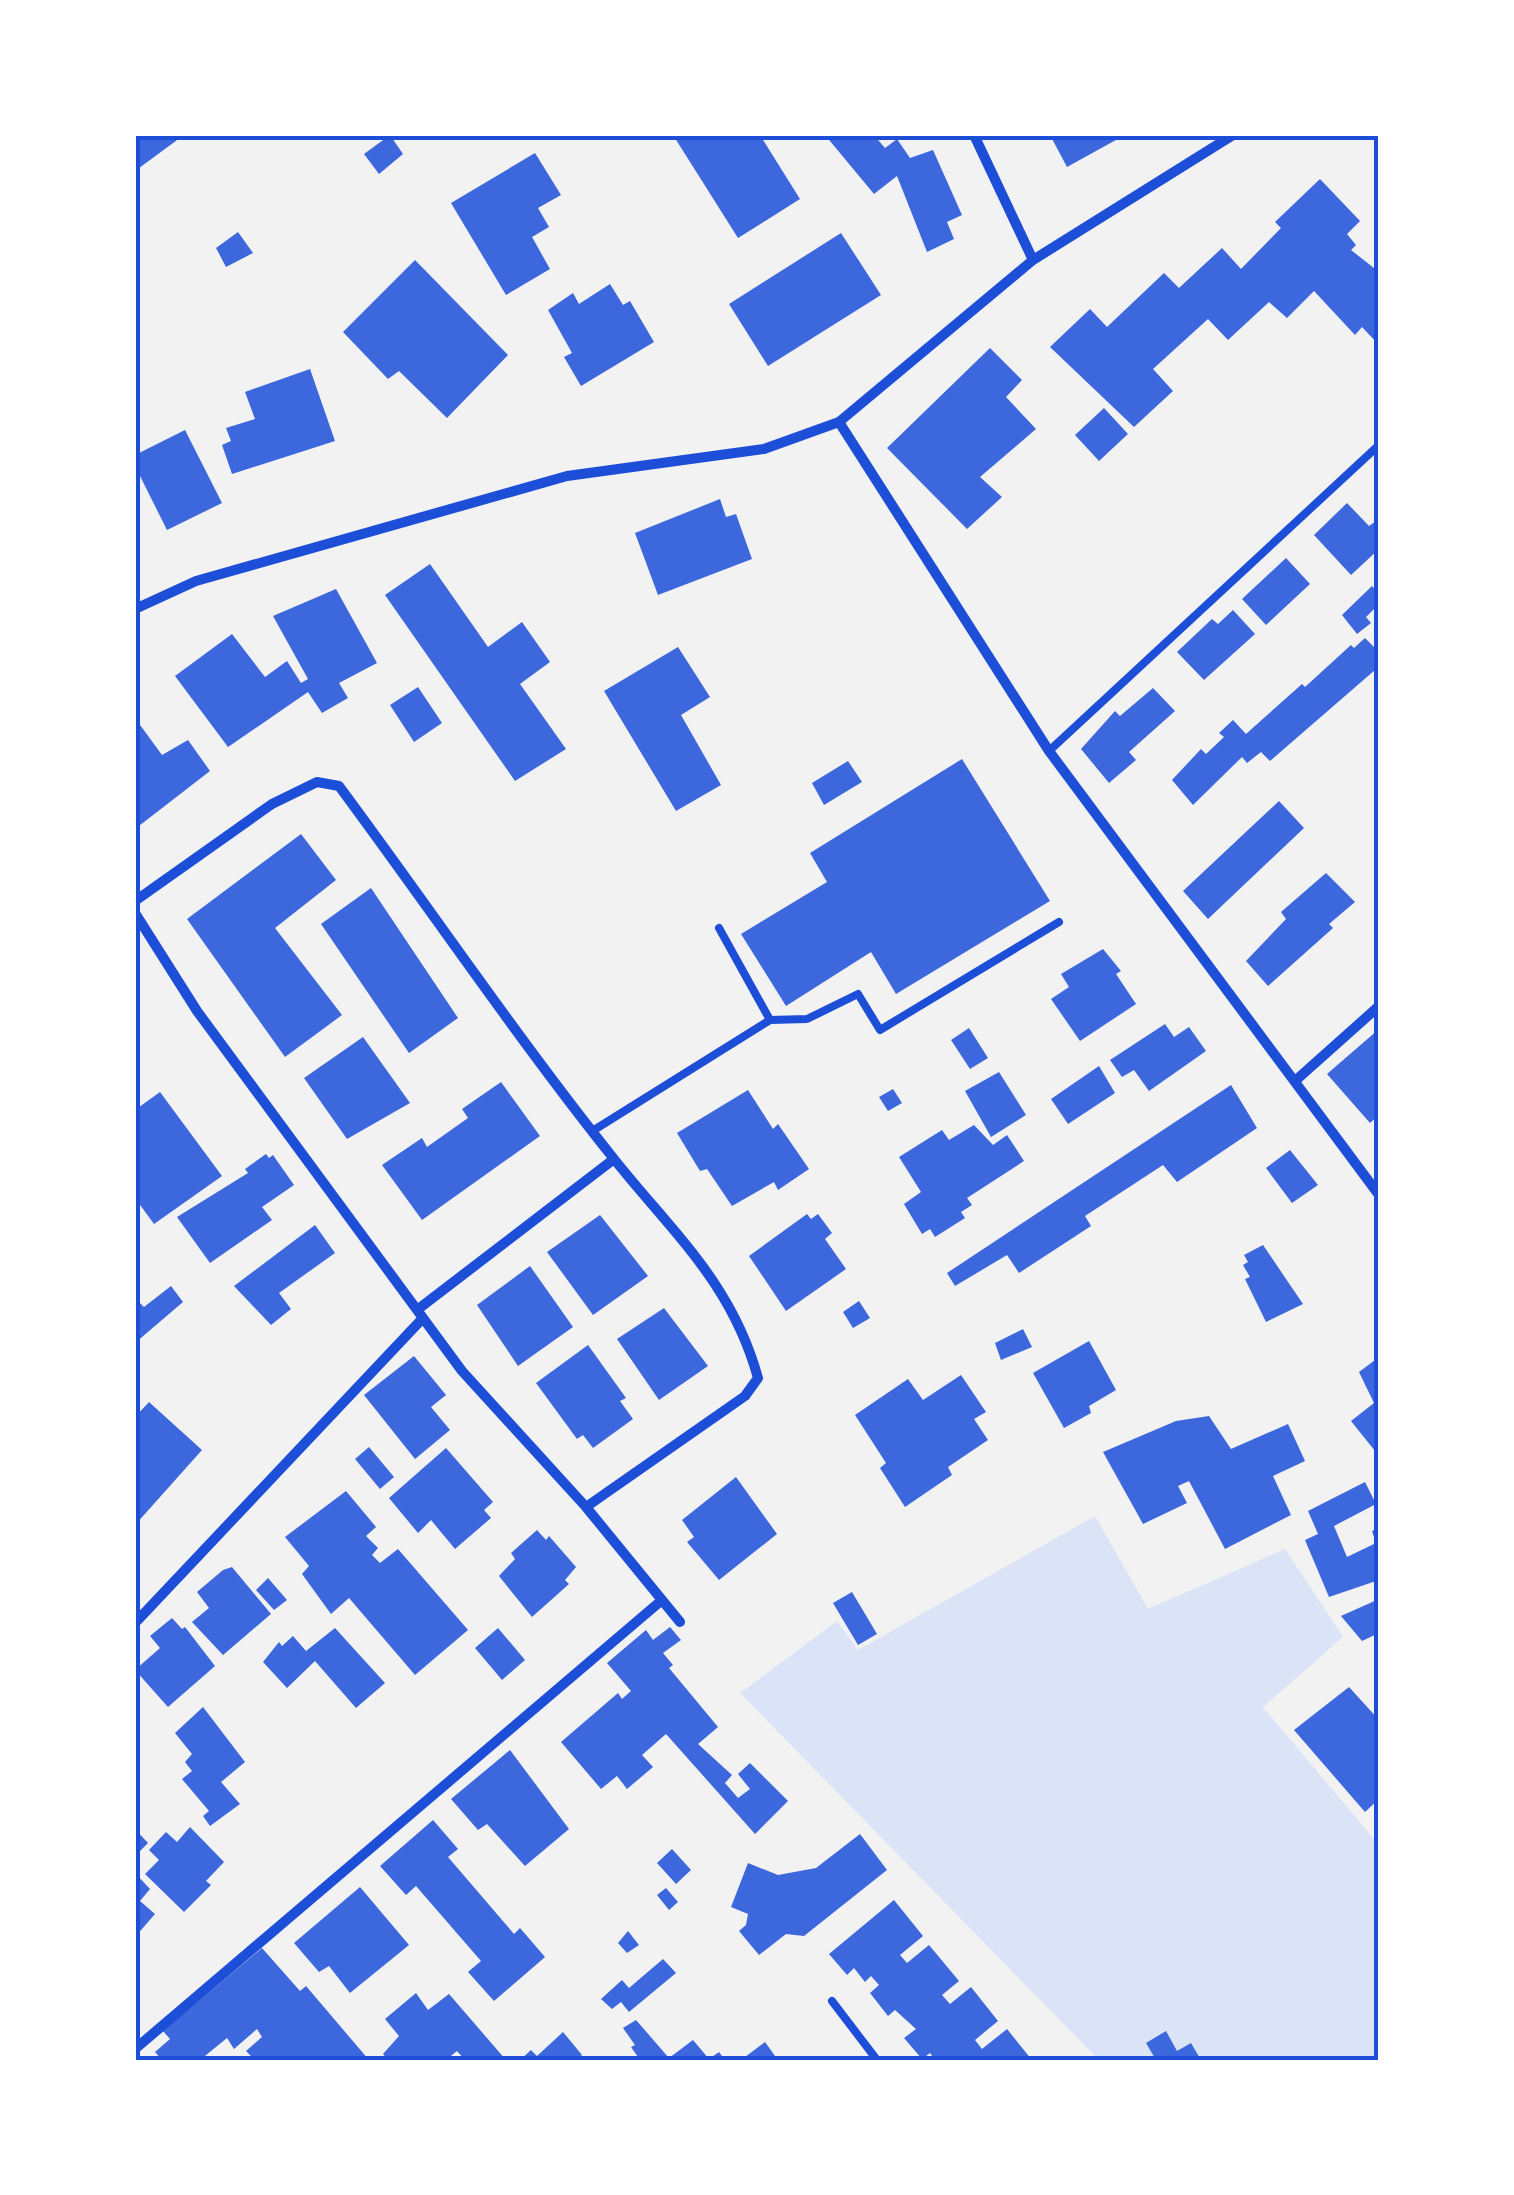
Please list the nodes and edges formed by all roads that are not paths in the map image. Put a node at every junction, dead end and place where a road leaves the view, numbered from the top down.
1 (974, 135) edge
2 (1233, 135) edge
3 (1034, 260) junction
4 (839, 422) junction
5 (1379, 445) edge
6 (135, 609) edge
7 (1049, 751) junction
8 (135, 900) edge
9 (135, 913) edge
10 (1059, 922) dead end
11 (719, 928) dead end
12 (1379, 1006) edge
13 (770, 1020) junction
14 (1295, 1082) junction
15 (594, 1130) junction
16 (614, 1159) junction
17 (1379, 1195) edge
18 (420, 1314) junction
19 (586, 1507) junction
20 (662, 1600) junction
21 (680, 1622) dead end
22 (135, 1623) edge
23 (832, 2001) dead end
24 (135, 2049) edge
25 (877, 2060) edge

1 - 3 street
2 - 3 street
3 - 4 street
4 - 6 street
4 - 7 street
5 - 7 lane
7 - 14 street
8 - 15 street
9 - 18 street
10 - 13 lane
11 - 13 lane
12 - 14 street
13 - 15 lane
14 - 17 street
15 - 16 street
16 - 18 street
16 - 19 street
18 - 19 street
18 - 22 street
19 - 20 street
20 - 21 street
20 - 24 street
23 - 25 lane

